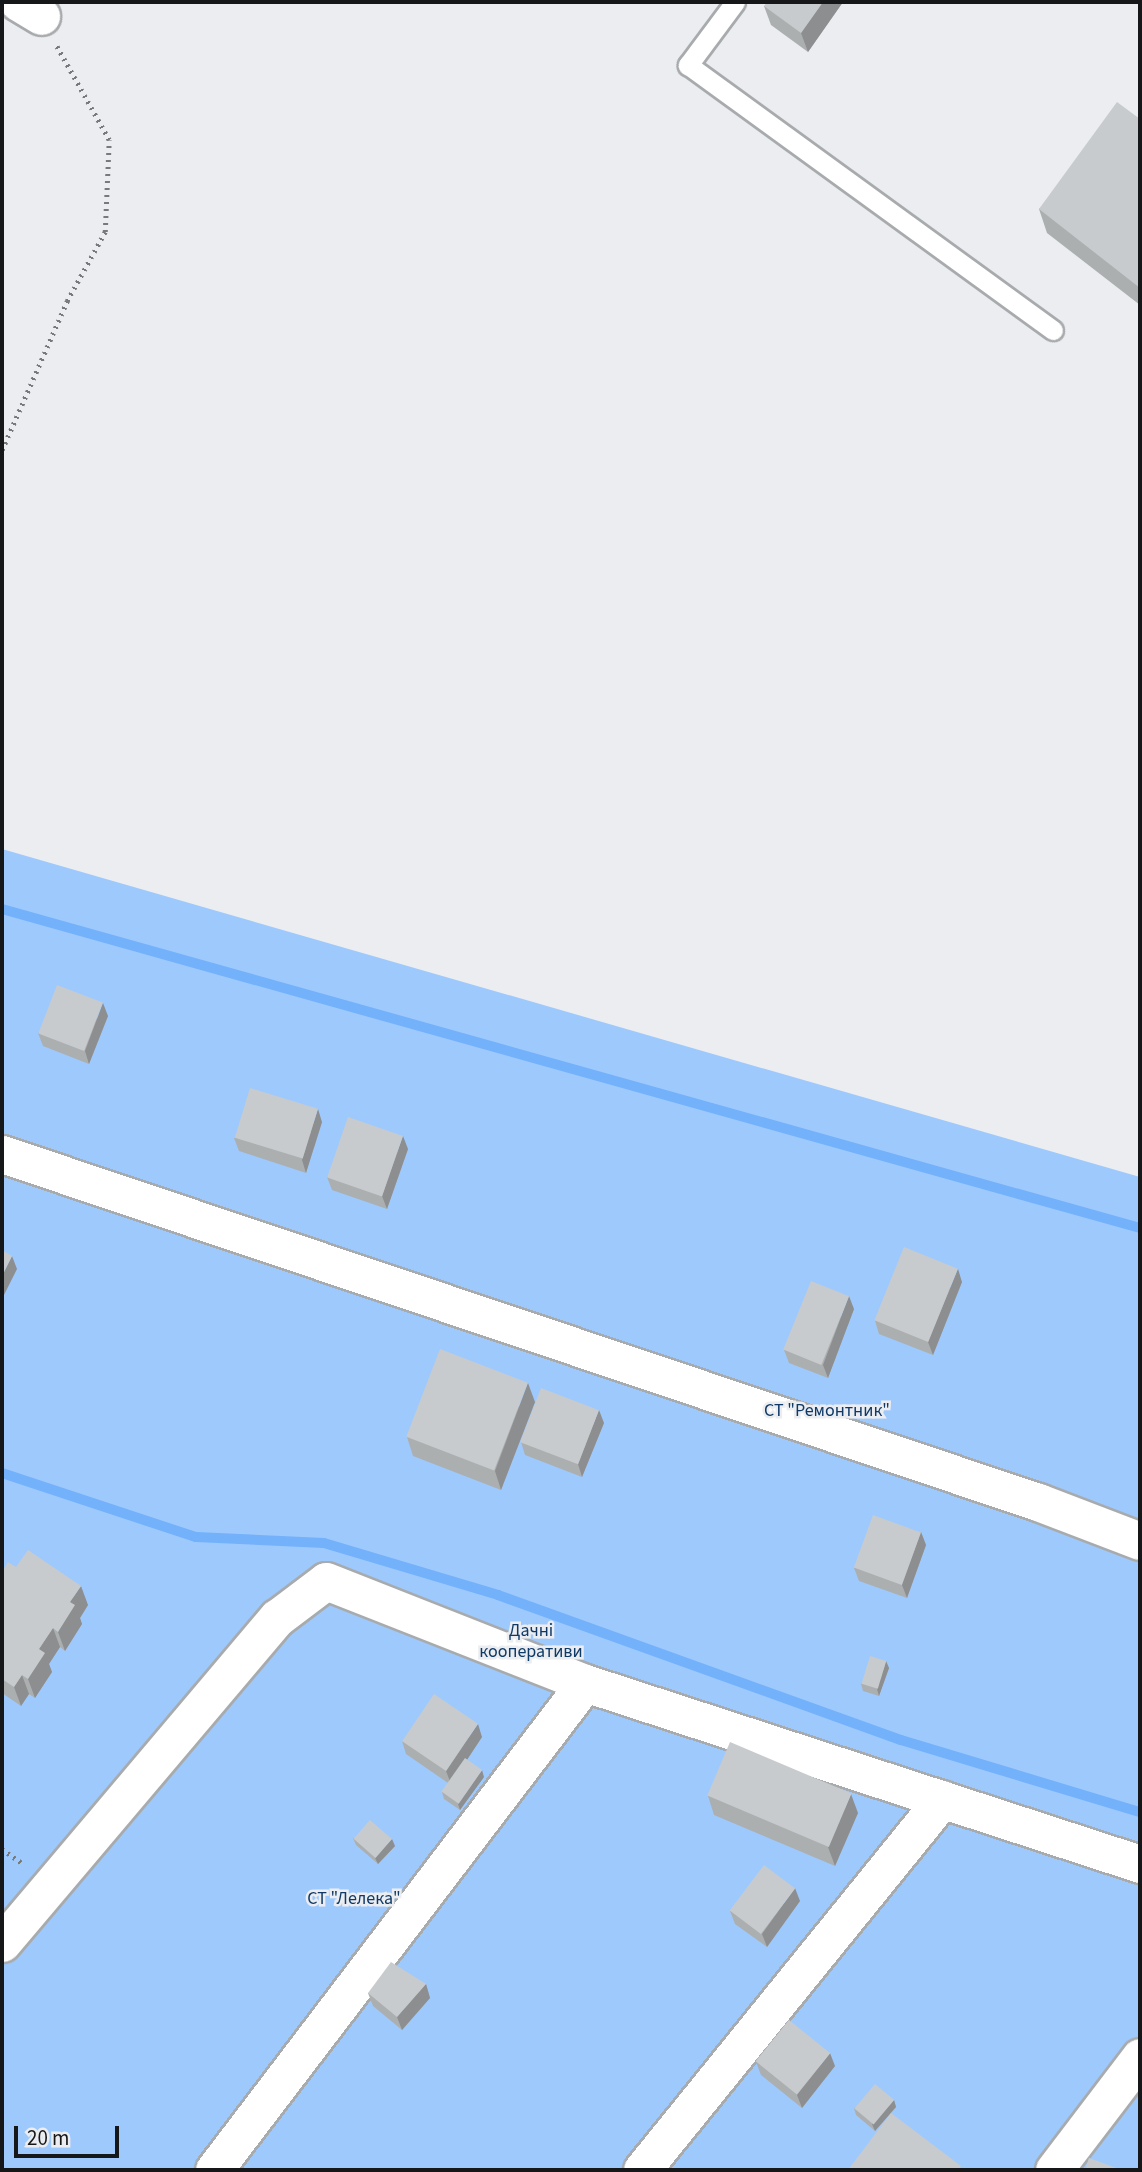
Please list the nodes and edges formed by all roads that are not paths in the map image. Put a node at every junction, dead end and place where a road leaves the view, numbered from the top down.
1 (735, 2) edge
2 (1053, 330) dead end
3 (2, 1154) edge
4 (1140, 1541) edge
5 (585, 1683) junction
6 (942, 1799) junction
7 (1140, 1864) edge
8 (2, 1943) edge
9 (1140, 2057) edge
10 (214, 2170) edge
11 (642, 2170) edge
12 (1054, 2170) edge

1 - 2 lane
3 - 4 street
5 - 6 street
5 - 8 street
5 - 10 street
6 - 7 street
6 - 11 street
9 - 12 street

